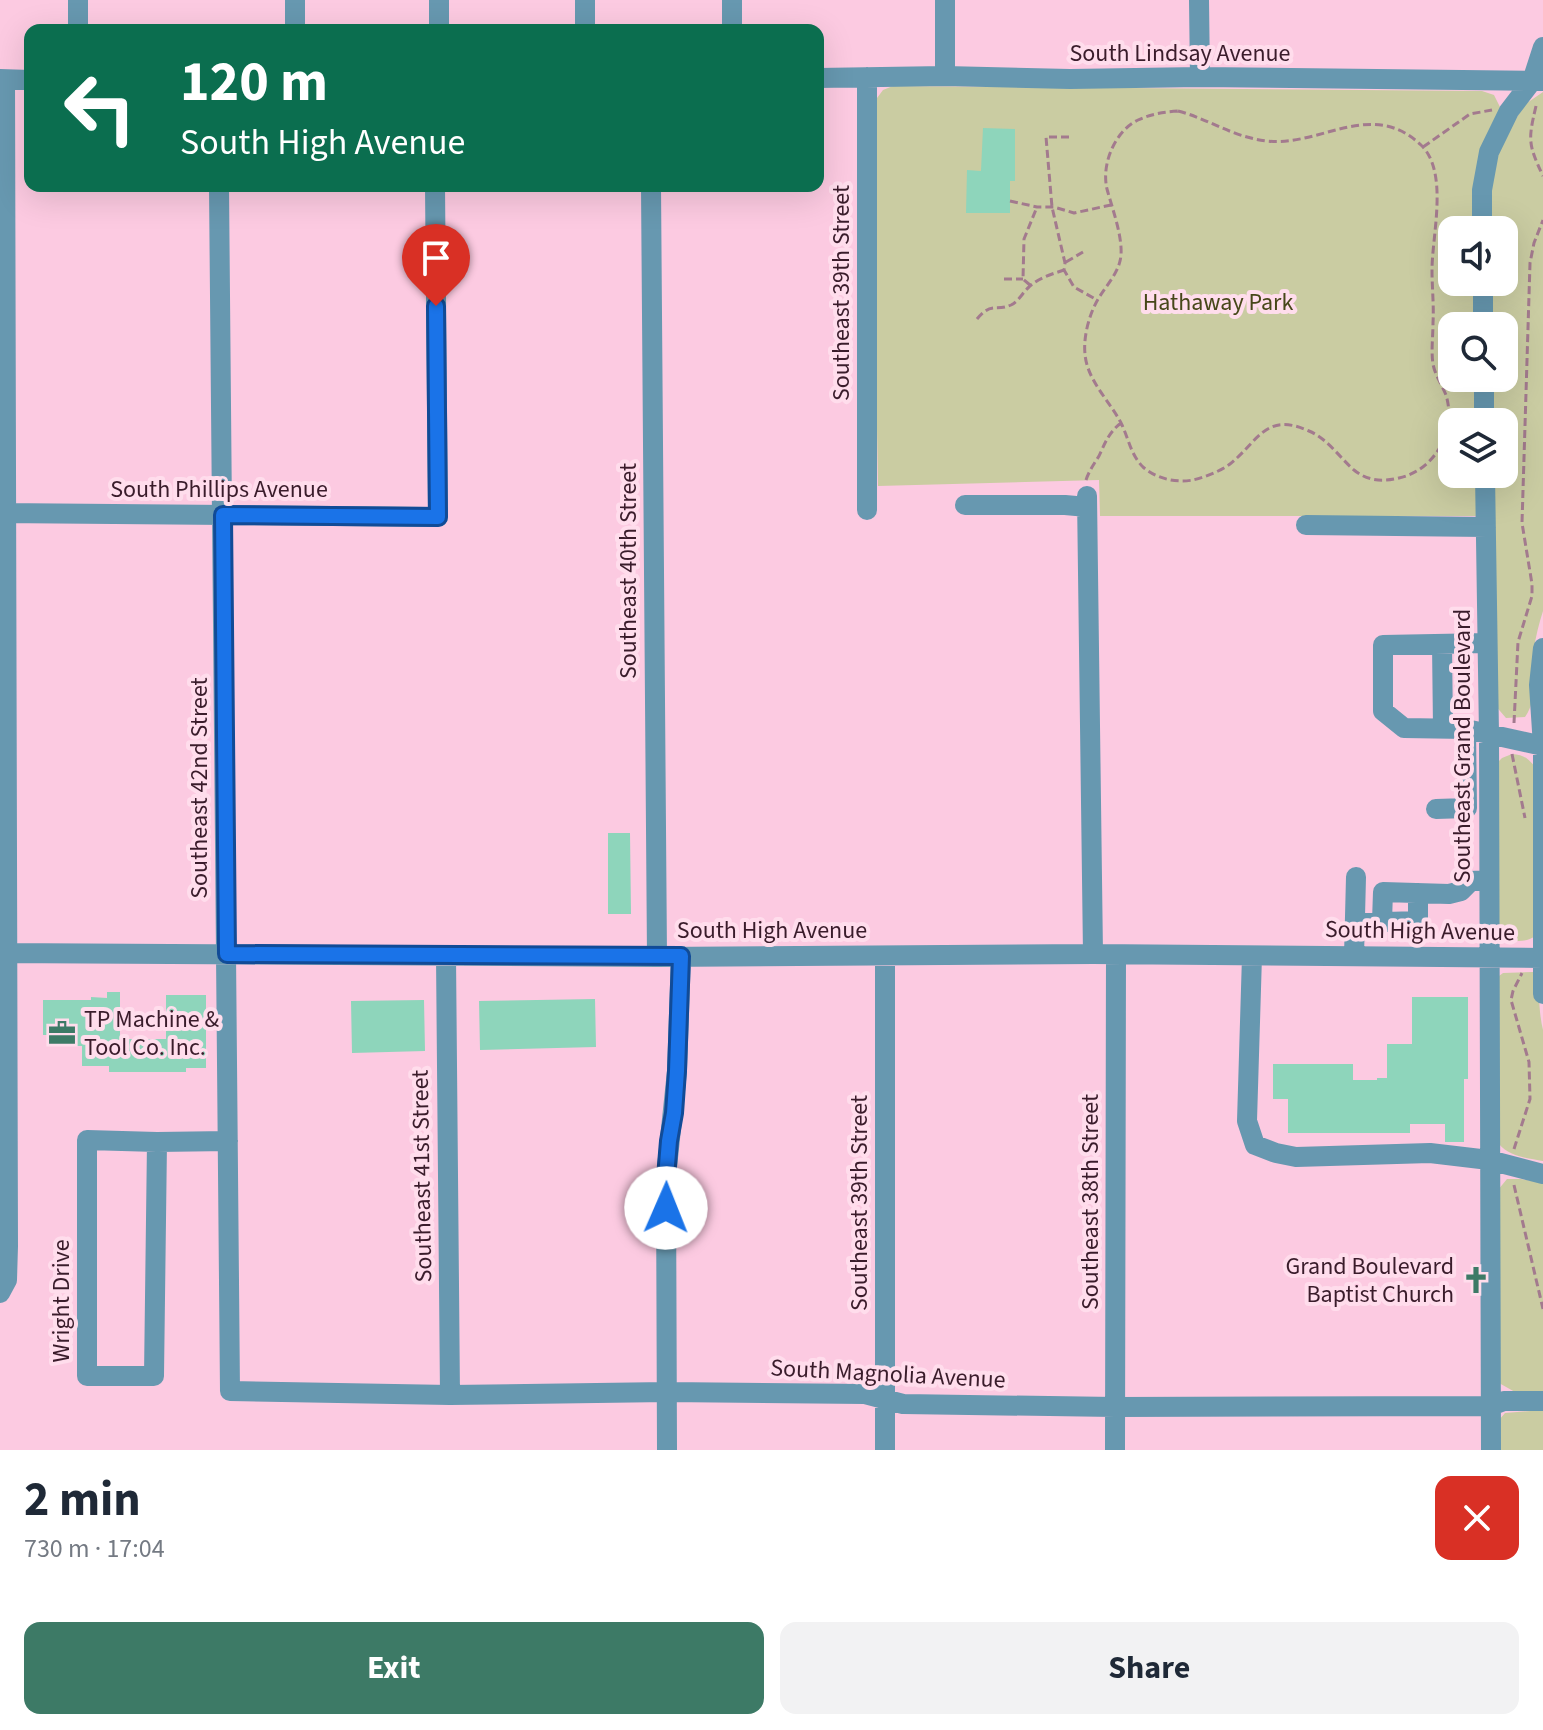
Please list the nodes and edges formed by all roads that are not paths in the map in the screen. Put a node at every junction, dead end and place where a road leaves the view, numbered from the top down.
1 (78, 0) edge
2 (295, 0) edge
3 (439, 0) edge
4 (585, 0) edge
5 (732, 0) edge
6 (945, 0) edge
7 (1199, 0) edge
8 (78, 24) edge
9 (295, 24) edge
10 (439, 24) edge
11 (585, 24) edge
12 (732, 24) edge
13 (1543, 47) edge
14 (945, 76) junction
15 (867, 77) junction
16 (1200, 77) junction
17 (824, 78) edge
18 (2, 80) edge
19 (24, 80) edge
20 (1538, 81) edge
21 (219, 192) edge
22 (435, 192) edge
23 (651, 192) edge
24 (1482, 216) edge
25 (1485, 488) edge
26 (965, 505) dead end
27 (867, 510) dead end
28 (2, 513) edge
29 (223, 515) junction
30 (1306, 525) dead end
31 (1486, 527) junction
32 (1487, 643) junction
33 (1442, 644) junction
34 (1543, 648) edge
35 (1443, 728) junction
36 (1466, 729) junction
37 (1489, 734) junction
38 (1543, 746) edge
39 (1436, 809) dead end
40 (1356, 877) dead end
41 (1489, 880) junction
42 (1400, 906) junction
43 (1355, 923) junction
44 (4, 953) edge
45 (227, 954) junction
46 (1093, 954) junction
47 (1116, 955) junction
48 (446, 956) junction
49 (681, 956) junction
50 (885, 956) junction
51 (1252, 956) junction
52 (1354, 956) junction
53 (1400, 956) junction
54 (657, 957) junction
55 (1488, 957) junction
56 (1536, 958) edge
57 (1543, 994) edge
58 (228, 1141) junction
59 (157, 1142) junction
60 (1489, 1160) junction
61 (1543, 1174) edge
62 (0, 1293) edge
63 (230, 1391) joint
64 (667, 1392) junction
65 (450, 1395) junction
66 (885, 1399) junction
67 (1543, 1401) edge
68 (1491, 1406) junction
69 (1115, 1407) junction
70 (667, 1450) edge
71 (885, 1450) edge
72 (1115, 1450) edge
73 (1491, 1450) edge

1 - 8 street
2 - 9 street
3 - 10 street
4 - 11 street
5 - 12 street
6 - 14 street
7 - 16 street
13 - 20 street
14 - 15 street, South Lindsay Avenue
14 - 16 street, South Lindsay Avenue
15 - 17 street, South Lindsay Avenue
15 - 27 street, Southeast 39th Street
16 - 20 street, South Lindsay Avenue
18 - 19 street
18 - 28 street
20 - 24 street
21 - 29 street, Southeast 42nd Street
22 - 29 street, South Phillips Avenue
23 - 54 street, Southeast 40th Street
25 - 31 street, Southeast Grand Boulevard
26 - 46 street
28 - 29 street, South Phillips Avenue
28 - 44 street
29 - 45 street, Southeast 42nd Street
30 - 31 street
31 - 32 street, Southeast Grand Boulevard
32 - 33 street
32 - 37 street, Southeast Grand Boulevard
33 - 35 street
33 - 35 street
34 - 38 street
35 - 36 street
36 - 37 street
36 - 39 street
37 - 38 street
37 - 41 street, Southeast Grand Boulevard
38 - 56 street
40 - 43 street
41 - 42 street
41 - 55 street, Southeast Grand Boulevard
42 - 43 street
42 - 53 street
43 - 52 street
44 - 45 street, South High Avenue
44 - 62 street
45 - 48 street, South High Avenue
45 - 58 street, Southeast 42nd Street
46 - 47 street, South High Avenue
46 - 50 street, South High Avenue
47 - 51 street, South High Avenue
47 - 69 street, Southeast 38th Street
48 - 54 street, South High Avenue
48 - 65 street, Southeast 41st Street
49 - 50 street, South High Avenue
49 - 54 street, South High Avenue
49 - 64 street
50 - 66 street, Southeast 39th Street
51 - 52 street, South High Avenue
51 - 60 street
52 - 53 street, South High Avenue
53 - 55 street, South High Avenue
55 - 56 street, South High Avenue
55 - 60 street, Southeast Grand Boulevard
56 - 57 street
58 - 59 street, Wright Drive
58 - 63 street, Southeast 42nd Street
59 - 59 street, Wright Drive
60 - 61 street
60 - 68 street, Southeast Grand Boulevard
63 - 65 street, South Magnolia Avenue
64 - 65 street, South Magnolia Avenue
64 - 66 street, South Magnolia Avenue
64 - 70 street
66 - 69 street, South Magnolia Avenue
66 - 71 street, Southeast 39th Street
67 - 68 street, South Magnolia Avenue
68 - 69 street, South Magnolia Avenue
68 - 73 street, Southeast Grand Boulevard
69 - 72 street, Southeast 38th Street

